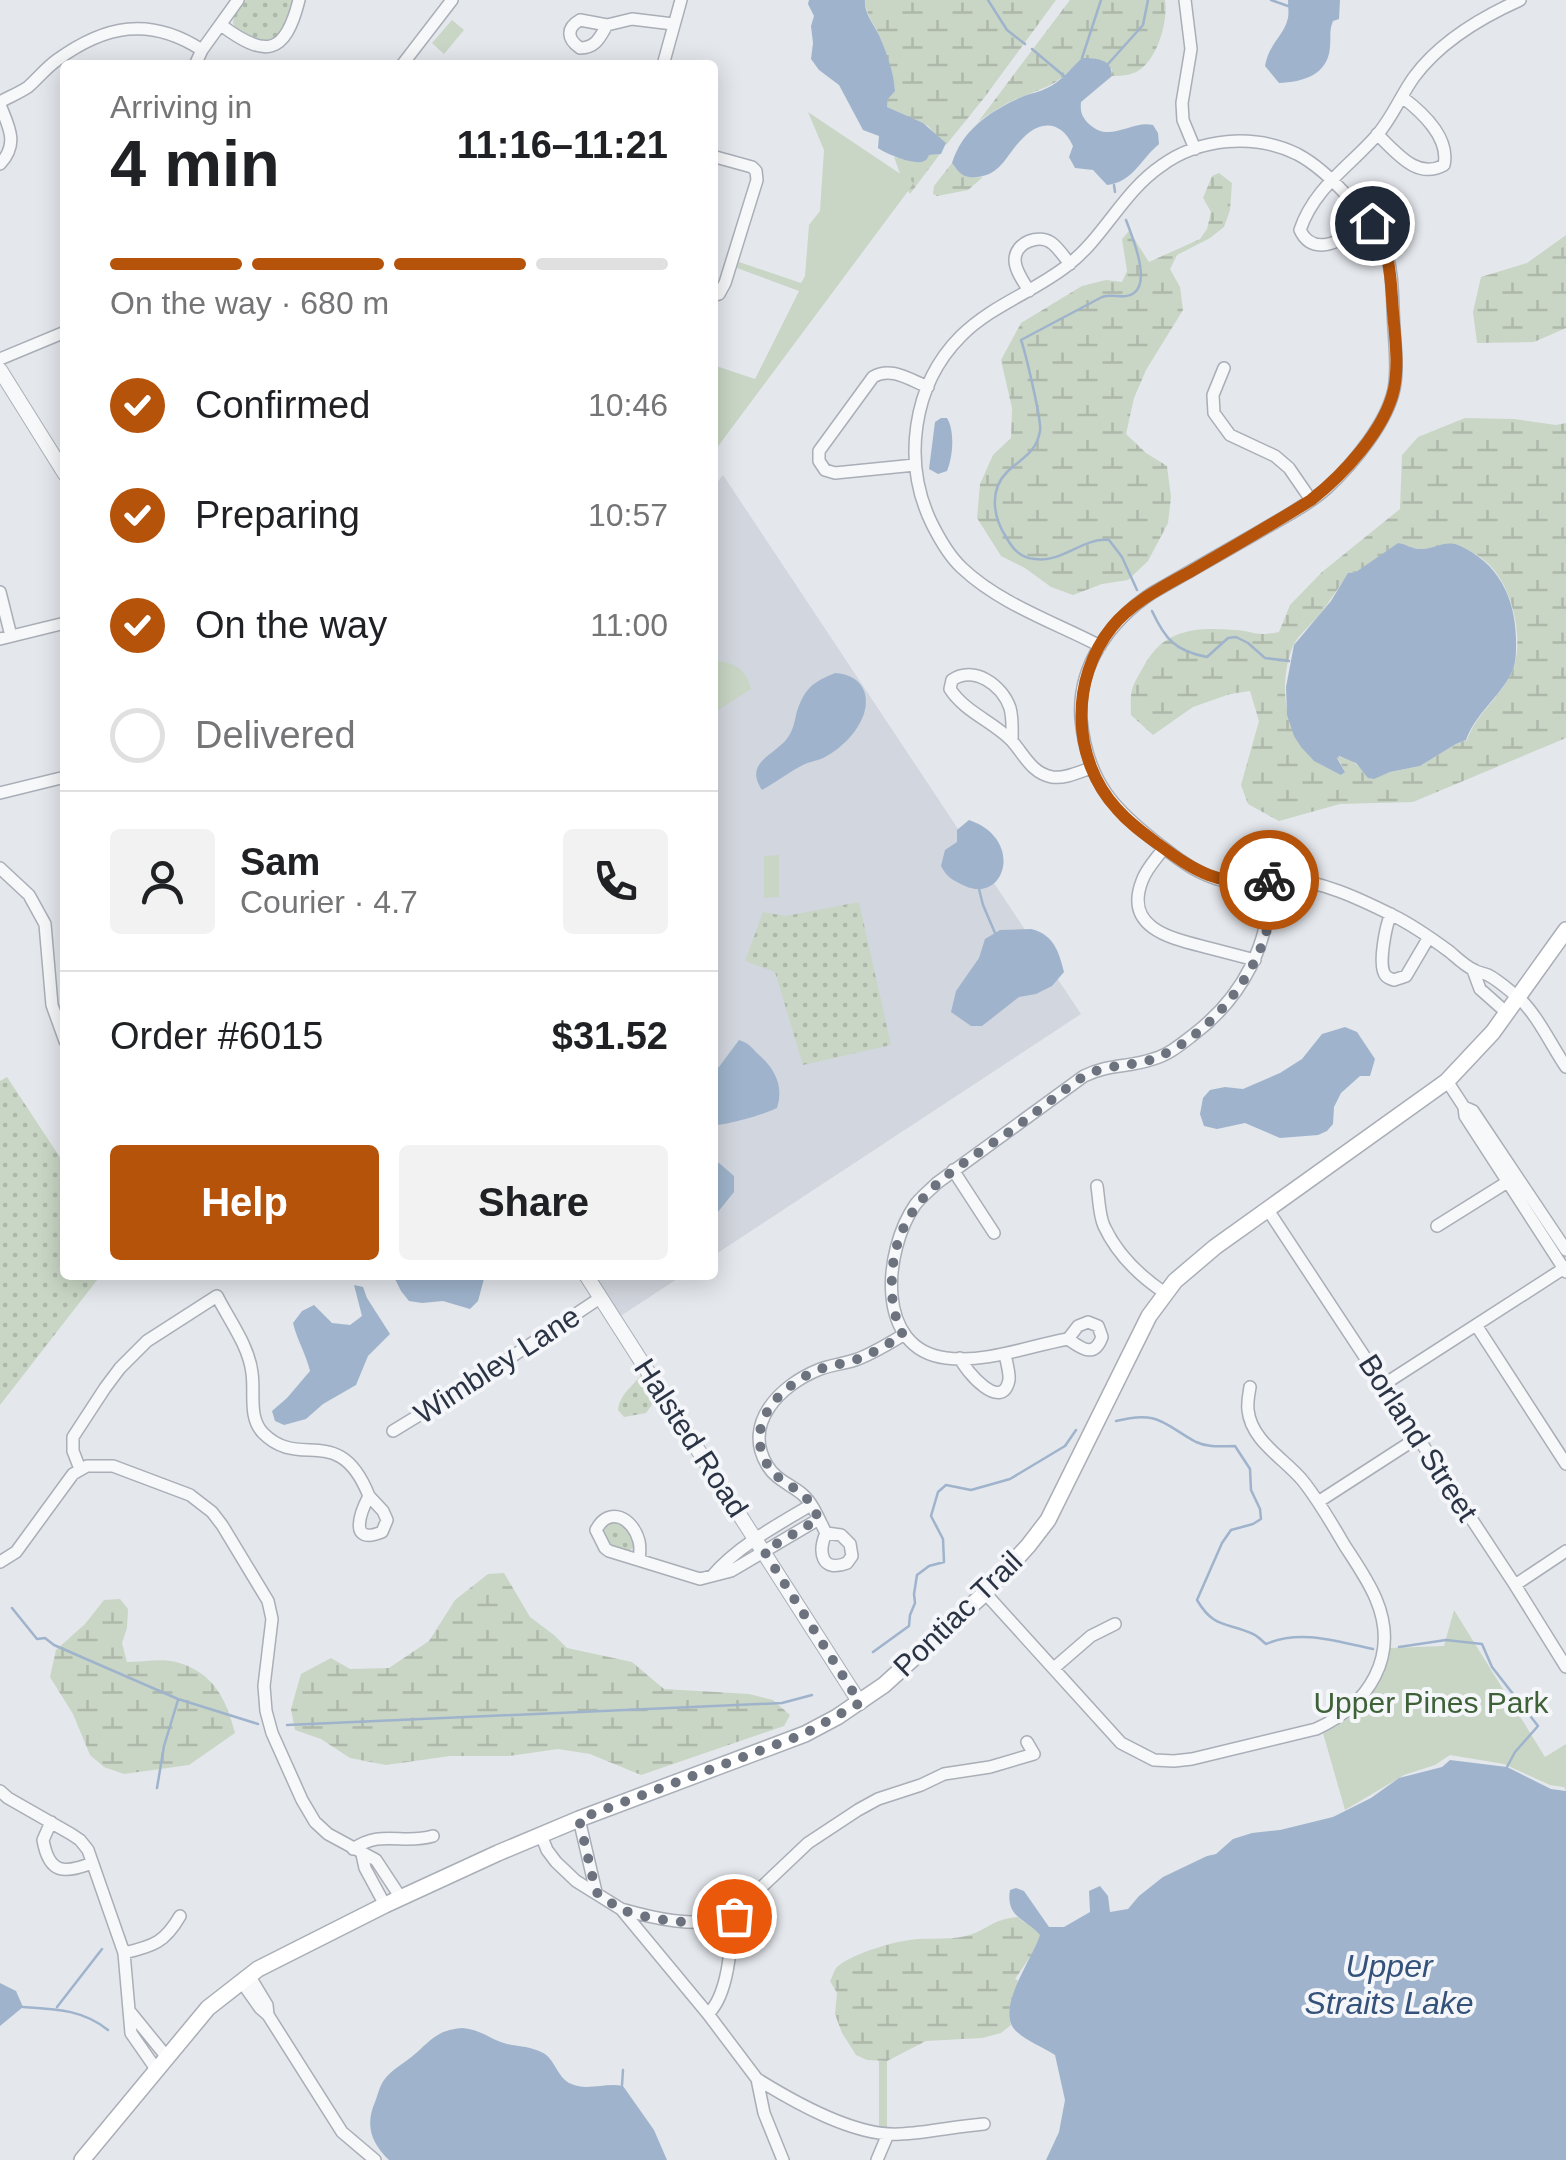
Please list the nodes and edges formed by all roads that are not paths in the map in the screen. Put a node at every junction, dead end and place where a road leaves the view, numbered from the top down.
1 (238, 0) edge
2 (299, 0) edge
3 (452, 0) edge
4 (681, 0) edge
5 (1185, 0) edge
6 (1520, 0) edge
7 (672, 24) junction
8 (221, 25) junction
9 (607, 25) dead end
10 (202, 50) junction
11 (197, 60) edge
12 (406, 60) edge
13 (664, 60) edge
14 (1402, 96) junction
15 (0, 103) edge
16 (1378, 134) junction
17 (1195, 149) junction
18 (718, 158) edge
19 (0, 164) edge
20 (1332, 179) junction
21 (1372, 223) junction
22 (1070, 264) junction
23 (1029, 291) junction
24 (718, 294) edge
25 (60, 334) edge
26 (0, 358) edge
27 (1224, 368) dead end
28 (0, 370) edge
29 (928, 388) junction
30 (914, 465) junction
31 (60, 466) edge
32 (1311, 500) junction
33 (0, 592) edge
34 (60, 624) edge
35 (6, 638) edge
36 (1100, 646) junction
37 (1012, 742) junction
38 (1091, 768) junction
39 (60, 778) edge
40 (0, 793) edge
41 (1164, 848) junction
42 (0, 868) edge
43 (1270, 880) junction
44 (1391, 914) junction
45 (1566, 930) edge
46 (1430, 937) junction
47 (1256, 960) junction
48 (1473, 970) junction
49 (1518, 998) junction
50 (1507, 1013) junction
51 (60, 1027) edge
52 (1566, 1067) edge
53 (1447, 1080) junction
54 (953, 1170) junction
55 (1512, 1180) junction
56 (1096, 1186) dead end
57 (1268, 1210) junction
58 (1437, 1226) dead end
59 (994, 1233) dead end
60 (1566, 1250) edge
61 (1565, 1269) edge
62 (589, 1280) edge
63 (1166, 1293) junction
64 (600, 1298) junction
65 (1476, 1325) junction
66 (903, 1335) junction
67 (1068, 1339) dead end
68 (1005, 1354) junction
69 (960, 1358) junction
70 (1383, 1385) junction
71 (1250, 1386) dead end
72 (393, 1431) dead end
73 (1417, 1438) junction
74 (1566, 1464) edge
75 (80, 1469) junction
76 (369, 1496) dead end
77 (1318, 1502) junction
78 (811, 1505) junction
79 (819, 1519) junction
80 (826, 1533) dead end
81 (761, 1544) junction
82 (1566, 1551) edge
83 (639, 1559) dead end
84 (0, 1562) edge
85 (1515, 1586) junction
86 (985, 1593) junction
87 (1115, 1624) dead end
88 (1566, 1667) edge
89 (1054, 1668) junction
90 (860, 1703) junction
91 (1027, 1742) dead end
92 (0, 1791) edge
93 (579, 1819) junction
94 (51, 1822) junction
95 (541, 1834) junction
96 (433, 1836) dead end
97 (357, 1851) junction
98 (92, 1863) junction
99 (596, 1892) junction
100 (401, 1898) junction
101 (385, 1905) junction
102 (621, 1909) junction
103 (180, 1916) dead end
104 (728, 1919) junction
105 (124, 1952) junction
106 (245, 1978) junction
107 (708, 2014) junction
108 (161, 2063) junction
109 (757, 2079) junction
110 (984, 2124) dead end
111 (888, 2134) junction
112 (82, 2160) edge
113 (374, 2160) edge
114 (783, 2160) edge
115 (877, 2160) edge

1 - 8 street
2 - 8 street
3 - 12 street
4 - 7 street
5 - 17 street
6 - 14 street
7 - 9 street
7 - 13 street
8 - 10 street
10 - 11 street
10 - 15 street
14 - 16 street
14 - 16 street
15 - 19 street
16 - 20 street
17 - 20 street
17 - 22 street
18 - 24 street
20 - 21 street
20 - 21 street
21 - 32 street
22 - 23 street
22 - 23 street
23 - 29 street
25 - 26 street
27 - 32 street
28 - 31 street
29 - 30 street
29 - 30 street
30 - 36 street
32 - 36 street
33 - 35 street
34 - 35 street
36 - 38 street
37 - 37 street
37 - 38 street
38 - 41 street
39 - 40 street
41 - 43 street
41 - 47 street
42 - 51 street
43 - 44 street
43 - 47 street
44 - 46 street
44 - 46 street
45 - 49 main road, Pontiac Trail
46 - 48 street
47 - 54 street
48 - 49 street
48 - 50 street
49 - 50 main road, Pontiac Trail
49 - 52 street
50 - 53 main road, Pontiac Trail
53 - 55 street
53 - 57 main road, Pontiac Trail
54 - 59 street
54 - 66 street
55 - 58 street
55 - 60 street
55 - 61 street
56 - 63 street
57 - 63 main road, Pontiac Trail
57 - 70 street, Borland Street
61 - 65 street
62 - 64 street, Halsted Road
63 - 86 main road, Pontiac Trail
64 - 72 street, Wimbley Lane
64 - 81 street, Halsted Road
65 - 70 street
65 - 74 street
66 - 69 street
66 - 78 street
67 - 68 street
68 - 69 street
68 - 69 street
70 - 73 street, Borland Street
71 - 77 street
73 - 77 street
73 - 85 street, Borland Street
75 - 76 street
75 - 84 street
75 - 97 street
77 - 89 street
78 - 79 street
78 - 81 street
79 - 80 street
79 - 81 street
81 - 83 street
81 - 90 street, Halsted Road
82 - 85 street
85 - 88 street, Borland Street
86 - 89 street
86 - 90 main road, Pontiac Trail
87 - 89 street
90 - 93 main road, Pontiac Trail
91 - 104 street
92 - 94 street
93 - 95 main road, Pontiac Trail
93 - 99 street
94 - 98 street
94 - 98 street
95 - 99 street
95 - 100 main road, Pontiac Trail
96 - 97 street
97 - 100 street
97 - 101 street
98 - 105 street
99 - 102 street
100 - 101 main road, Pontiac Trail
101 - 106 main road, Pontiac Trail
102 - 104 street
102 - 107 street
103 - 105 street
104 - 107 street
105 - 108 street
106 - 108 main road, Pontiac Trail
106 - 113 street
107 - 109 street
108 - 112 main road, Pontiac Trail
109 - 111 street
109 - 114 street
110 - 111 street
111 - 115 street

